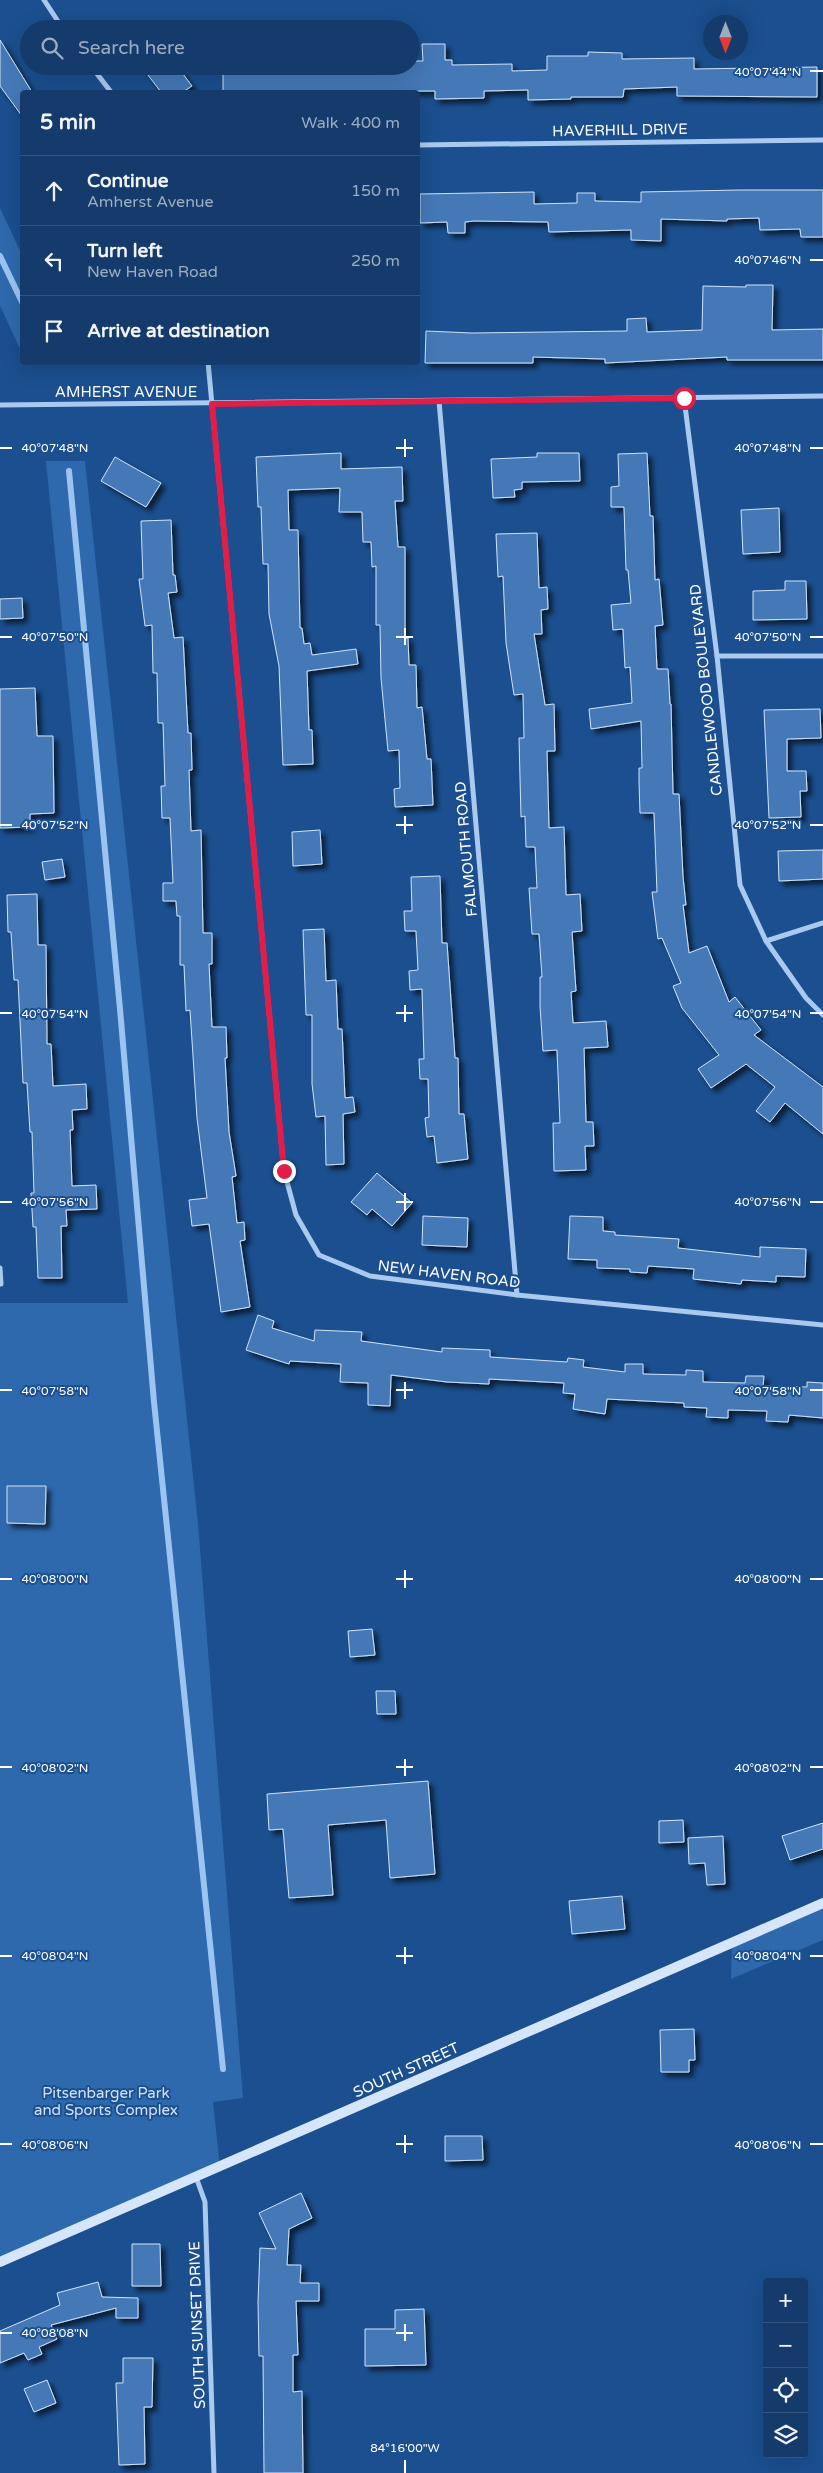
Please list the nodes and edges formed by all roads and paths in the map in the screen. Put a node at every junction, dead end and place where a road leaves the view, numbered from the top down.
1 (44, 0) edge
2 (57, 20) edge
3 (98, 75) edge
4 (109, 90) edge
5 (823, 140) edge
6 (420, 145) edge
7 (208, 365) edge
8 (823, 396) edge
9 (684, 398) junction
10 (439, 401) junction
11 (212, 404) junction
12 (0, 405) edge
13 (717, 656) junction
14 (823, 656) edge
15 (823, 924) edge
16 (766, 941) junction
17 (823, 1015) edge
18 (0, 1268) edge
19 (1, 1284) edge
20 (517, 1296) junction
21 (823, 1325) edge
22 (823, 1903) edge
23 (196, 2177) junction
24 (0, 2262) edge
25 (214, 2473) edge

1 - 2 street
3 - 4 street
5 - 6 street, HAVERHILL DRIVE
7 - 11 street, NEW HAVEN ROAD
8 - 9 street, AMHERST AVENUE
9 - 10 street, AMHERST AVENUE
9 - 13 street, CANDLEWOOD BOULEVARD
10 - 11 street, AMHERST AVENUE
10 - 20 street, FALMOUTH ROAD
11 - 12 street, AMHERST AVENUE
11 - 20 street, NEW HAVEN ROAD
13 - 14 street
13 - 16 street, CANDLEWOOD BOULEVARD
15 - 16 street
16 - 17 street, CANDLEWOOD BOULEVARD
18 - 19 street
20 - 21 street, NEW HAVEN ROAD
22 - 23 street, SOUTH STREET
23 - 24 street, SOUTH STREET
23 - 25 street, SOUTH SUNSET DRIVE

